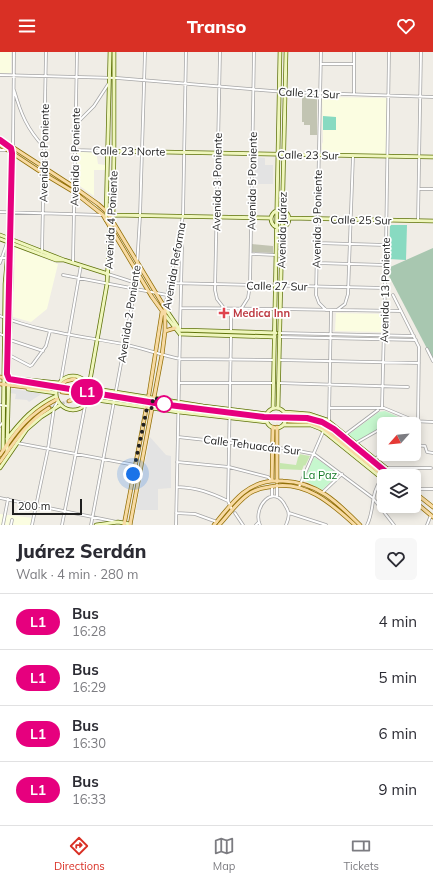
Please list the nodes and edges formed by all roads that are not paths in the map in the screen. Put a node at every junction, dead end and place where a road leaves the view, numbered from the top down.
1 (14, 52) edge
2 (46, 52) edge
3 (77, 52) edge
4 (110, 52) edge
5 (114, 52) edge
6 (145, 52) edge
7 (186, 52) edge
8 (220, 52) edge
9 (254, 52) edge
10 (280, 52) edge
11 (286, 52) edge
12 (321, 52) edge
13 (354, 52) edge
14 (388, 52) edge
15 (421, 52) edge
16 (321, 64) junction
17 (354, 64) junction
18 (0, 75) edge
19 (14, 75) junction
20 (46, 76) junction
21 (77, 77) junction
22 (109, 78) junction
23 (114, 78) junction
24 (144, 80) junction
25 (109, 82) junction
26 (185, 83) junction
27 (13, 87) junction
28 (219, 87) junction
29 (253, 89) junction
30 (279, 91) junction
31 (285, 92) junction
32 (320, 93) junction
33 (354, 94) junction
34 (389, 95) junction
35 (421, 96) junction
36 (433, 97) edge
37 (76, 124) junction
38 (0, 139) edge
39 (0, 145) edge
40 (11, 146) junction
41 (44, 147) junction
42 (0, 150) edge
43 (75, 150) junction
44 (108, 151) junction
45 (114, 151) junction
46 (142, 151) junction
47 (11, 152) junction
48 (183, 152) junction
49 (218, 153) junction
50 (253, 153) junction
51 (278, 154) junction
52 (284, 154) junction
53 (319, 155) junction
54 (353, 156) junction
55 (388, 156) junction
56 (420, 157) junction
57 (433, 157) edge
58 (44, 168) junction
59 (44, 174) junction
60 (74, 187) junction
61 (419, 189) junction
62 (433, 189) edge
63 (74, 192) junction
64 (277, 210) junction
65 (282, 210) junction
66 (0, 212) edge
67 (11, 213) junction
68 (43, 214) junction
69 (73, 214) junction
70 (108, 214) junction
71 (140, 216) junction
72 (183, 216) junction
73 (216, 217) junction
74 (251, 218) junction
75 (270, 218) junction
76 (289, 218) junction
77 (317, 219) junction
78 (112, 220) junction
79 (350, 220) junction
80 (386, 220) junction
81 (418, 221) junction
82 (433, 221) edge
83 (110, 226) junction
84 (277, 228) junction
85 (282, 228) junction
86 (0, 235) edge
87 (0, 239) edge
88 (9, 241) junction
89 (317, 243) junction
90 (349, 244) junction
91 (386, 245) junction
92 (182, 246) dead end
93 (42, 253) junction
94 (251, 254) junction
95 (276, 255) junction
96 (1, 258) edge
97 (6, 258) junction
98 (73, 262) junction
99 (0, 263) edge
100 (317, 263) junction
101 (138, 264) junction
102 (349, 264) junction
103 (81, 265) junction
104 (386, 265) junction
105 (137, 272) junction
106 (108, 274) junction
107 (63, 275) dead end
108 (79, 278) junction
109 (107, 284) junction
110 (136, 284) junction
111 (169, 284) junction
112 (182, 284) junction
113 (215, 284) junction
114 (250, 285) junction
115 (276, 286) junction
116 (281, 286) junction
117 (316, 286) junction
118 (349, 287) junction
119 (385, 288) junction
120 (135, 289) junction
121 (149, 291) junction
122 (154, 292) junction
123 (167, 295) junction
124 (393, 296) dead end
125 (181, 308) junction
126 (224, 308) junction
127 (241, 308) junction
128 (231, 309) junction
129 (275, 309) junction
130 (280, 309) junction
131 (164, 310) junction
132 (326, 310) junction
133 (331, 310) junction
134 (337, 310) junction
135 (401, 311) junction
136 (385, 312) junction
137 (0, 316) edge
138 (166, 316) junction
139 (4, 318) junction
140 (10, 320) junction
141 (175, 328) junction
142 (180, 330) junction
143 (50, 331) junction
144 (166, 331) junction
145 (0, 334) edge
146 (69, 334) junction
147 (180, 334) junction
148 (231, 334) junction
149 (331, 334) junction
150 (275, 335) junction
151 (280, 335) junction
152 (384, 335) junction
153 (5, 336) junction
154 (414, 336) junction
155 (331, 338) junction
156 (384, 339) junction
157 (9, 340) junction
158 (97, 340) junction
159 (416, 340) junction
160 (125, 345) junction
161 (427, 348) dead end
162 (42, 351) junction
163 (0, 352) edge
164 (156, 353) junction
165 (5, 354) junction
166 (9, 355) junction
167 (162, 355) junction
168 (180, 359) junction
169 (231, 359) junction
170 (274, 360) junction
171 (279, 360) junction
172 (330, 361) junction
173 (433, 361) edge
174 (384, 362) junction
175 (419, 363) junction
176 (0, 377) edge
177 (4, 378) junction
178 (9, 378) junction
179 (60, 381) junction
180 (230, 382) junction
181 (180, 383) junction
182 (274, 383) junction
183 (278, 383) junction
184 (2, 384) edge
185 (330, 384) junction
186 (8, 385) junction
187 (52, 385) tunnel mouth
188 (62, 386) tunnel mouth
189 (383, 386) junction
190 (408, 387) dead end
191 (56, 388) junction
192 (88, 388) junction
193 (49, 390) tunnel mouth
194 (62, 392) tunnel mouth
195 (116, 392) junction
196 (88, 396) junction
197 (149, 398) junction
198 (153, 398) junction
199 (57, 399) junction
200 (69, 401) tunnel mouth
201 (179, 402) junction
202 (114, 403) junction
203 (4, 406) edge
204 (85, 406) junction
205 (49, 408) tunnel mouth
206 (54, 408) junction
207 (147, 408) junction
208 (152, 408) junction
209 (274, 408) junction
210 (278, 408) junction
211 (330, 408) junction
212 (381, 409) junction
213 (230, 410) junction
214 (179, 412) junction
215 (284, 412) junction
216 (267, 414) junction
217 (288, 416) tunnel mouth
218 (404, 417) edge
219 (418, 417) edge
220 (230, 418) junction
221 (288, 421) tunnel mouth
222 (329, 421) junction
223 (421, 421) edge
224 (3, 422) junction
225 (267, 422) junction
226 (433, 422) edge
227 (7, 424) junction
228 (283, 424) junction
229 (0, 426) edge
230 (16, 426) junction
231 (275, 427) junction
232 (377, 430) edge
233 (324, 431) junction
234 (346, 434) junction
235 (178, 437) junction
236 (8, 439) junction
237 (14, 443) junction
238 (229, 443) junction
239 (356, 443) junction
240 (7, 444) junction
241 (3, 445) junction
242 (421, 446) edge
243 (273, 448) junction
244 (277, 448) junction
245 (48, 449) junction
246 (2, 450) edge
247 (7, 452) junction
248 (433, 453) edge
249 (75, 454) junction
250 (314, 454) junction
251 (0, 455) edge
252 (103, 459) junction
253 (376, 459) joint
254 (0, 462) edge
255 (178, 462) junction
256 (135, 465) junction
257 (229, 467) junction
258 (0, 468) edge
259 (387, 468) joint
260 (431, 468) dead end
261 (386, 469) edge
262 (342, 474) junction
263 (377, 474) edge
264 (377, 474) edge
265 (272, 481) junction
266 (277, 481) junction
267 (301, 483) junction
268 (132, 484) junction
269 (137, 485) junction
270 (277, 485) junction
271 (272, 486) junction
272 (377, 486) edge
273 (177, 487) junction
274 (300, 487) junction
275 (421, 490) edge
276 (433, 490) edge
277 (323, 492) junction
278 (272, 496) junction
279 (277, 496) junction
280 (421, 496) edge
281 (0, 498) edge
282 (373, 498) junction
283 (8, 499) junction
284 (228, 501) junction
285 (37, 505) junction
286 (421, 507) edge
287 (433, 507) edge
288 (231, 508) junction
289 (64, 510) junction
290 (176, 513) junction
291 (235, 513) dead end
292 (289, 513) junction
293 (92, 516) junction
294 (432, 516) edge
295 (12, 520) dead end
296 (118, 522) junction
297 (259, 522) junction
298 (124, 524) edge
299 (130, 524) edge
300 (217, 524) edge
301 (3, 525) edge
302 (11, 525) edge
303 (32, 525) edge
304 (62, 525) edge
305 (91, 525) edge
306 (96, 525) edge
307 (176, 525) edge
308 (242, 525) edge
309 (256, 525) edge
310 (260, 525) edge
311 (286, 525) edge
312 (326, 525) edge
313 (355, 525) edge
314 (360, 525) edge
315 (366, 525) edge
316 (394, 525) edge
317 (423, 525) edge
318 (427, 525) edge

1 - 19 street
2 - 20 street, Avenida 8 Poniente
3 - 21 street, Avenida 6 Poniente
4 - 22 main road, Avenida 4 Poniente
5 - 23 main road, Avenida 4 Poniente
6 - 24 street, Avenida 2 Poniente
7 - 26 street, Avenida Reforma
8 - 28 street, Avenida 3 Poniente
9 - 29 street, Avenida 5 Poniente
10 - 30 main road, Avenida Juárez
11 - 31 main road, Avenida Juárez
12 - 16 street, Avenida 9 Poniente
13 - 17 street
14 - 34 street, Avenida 13 Poniente
15 - 35 street
16 - 17 street
16 - 32 street, Avenida 9 Poniente
17 - 33 street
18 - 19 street, Calle 21 Sur
19 - 20 street, Calle 21 Sur
19 - 27 street
20 - 21 street, Calle 21 Sur
20 - 41 street, Avenida 8 Poniente
21 - 22 street, Calle 21 Sur
21 - 37 street, Avenida 6 Poniente
22 - 23 street, Calle 21 Sur
22 - 25 main road, Avenida 4 Poniente
23 - 24 street, Calle 21 Sur
23 - 45 main road, Avenida 4 Poniente
24 - 26 street, Calle 21 Sur
24 - 46 street, Avenida 2 Poniente
25 - 37 street
25 - 44 main road, Avenida 4 Poniente
26 - 28 street, Calle 21 Sur
26 - 48 street, Avenida Reforma
27 - 40 street
27 - 41 street
28 - 29 street, Calle 21 Sur
28 - 49 street, Avenida 3 Poniente
29 - 30 street, Calle 21 Sur
29 - 50 street, Avenida 5 Poniente
30 - 31 street, Calle 21 Sur
30 - 51 main road, Avenida Juárez
31 - 32 street, Calle 21 Sur
31 - 52 main road, Avenida Juárez
32 - 33 street, Calle 21 Sur
32 - 53 street, Avenida 9 Poniente
33 - 34 street, Calle 21 Sur
34 - 35 street, Calle 21 Sur
34 - 55 street, Avenida 13 Poniente
35 - 36 street, Calle 21 Sur
35 - 56 street
37 - 43 street, Avenida 6 Poniente
38 - 40 main road
39 - 47 main road
40 - 47 street
40 - 58 main road
41 - 58 street, Avenida 8 Poniente
42 - 47 street
43 - 44 street, Calle 23 Norte
43 - 60 street, Avenida 6 Poniente
44 - 45 main road, Calle 23 Norte
44 - 70 main road, Avenida 4 Poniente
45 - 46 main road, Calle 23 Norte
45 - 70 main road, Avenida 4 Poniente
46 - 48 main road, Calle 23 Norte
46 - 71 street, Avenida 2 Poniente
47 - 59 main road
47 - 67 street
48 - 49 main road, Calle 23 Sur
48 - 72 street, Avenida Reforma
49 - 50 main road, Calle 23 Sur
49 - 73 street, Avenida 3 Poniente
50 - 51 main road, Calle 23 Sur
50 - 74 street, Avenida 5 Poniente
51 - 52 main road, Calle 23 Sur
51 - 64 main road, Avenida Juárez
52 - 53 main road, Calle 23 Sur
52 - 65 main road, Avenida Juárez
53 - 54 main road, Calle 23 Sur
53 - 77 street, Avenida 9 Poniente
54 - 55 main road, Calle 23 Sur
54 - 79 street
55 - 56 main road, Calle 23 Sur
55 - 80 street, Avenida 13 Poniente
56 - 57 main road, Calle 23 Sur
56 - 61 street
58 - 59 street, Avenida 8 Poniente
58 - 60 main road
59 - 63 main road
59 - 68 street, Avenida 8 Poniente
60 - 63 street, Avenida 6 Poniente
60 - 70 main road
61 - 62 street
61 - 81 street
63 - 69 street, Avenida 6 Poniente
63 - 70 main road
64 - 65 main road
64 - 75 main road
64 - 84 main road, Avenida Juárez
65 - 76 main road
65 - 85 main road, Avenida Juárez
66 - 67 street
67 - 68 street
67 - 88 street
68 - 69 street
68 - 93 street, Avenida 8 Poniente
69 - 70 street
69 - 98 street, Avenida 6 Poniente
70 - 71 main road
70 - 78 main road
70 - 83 main road
71 - 72 main road
71 - 101 street, Avenida 2 Poniente
72 - 73 main road
72 - 111 street, Avenida Reforma
73 - 74 main road
73 - 113 street, Avenida 3 Poniente
74 - 75 main road
74 - 94 street, Avenida 5 Poniente
75 - 84 main road
76 - 77 main road, Calle 25 Sur
76 - 85 main road
77 - 79 main road, Calle 25 Sur
77 - 89 street, Avenida 9 Poniente
78 - 83 main road, Avenida 4 Poniente
78 - 101 main road
79 - 80 main road, Calle 25 Sur
79 - 90 street
80 - 81 main road, Calle 25 Sur
80 - 91 street, Avenida 13 Poniente
81 - 82 main road, Calle 25 Sur
83 - 105 main road
83 - 106 main road, Avenida 4 Poniente
84 - 85 main road
84 - 95 main road, Avenida Juárez
85 - 116 main road, Avenida Juárez
86 - 88 main road
87 - 88 main road
88 - 93 main road
88 - 96 street
88 - 97 main road
88 - 140 main road
89 - 90 street
89 - 100 street, Avenida 9 Poniente
90 - 91 street
90 - 102 street
91 - 104 street, Avenida 13 Poniente
92 - 112 street
93 - 98 main road
94 - 95 street
94 - 114 street, Avenida 5 Poniente
95 - 115 main road, Avenida Juárez
96 - 97 street
96 - 99 street
97 - 139 main road
98 - 103 main road
100 - 102 street
100 - 117 street, Avenida 9 Poniente
101 - 105 street, Avenida 2 Poniente
101 - 122 main road
102 - 104 street
102 - 118 street
103 - 106 main road
103 - 108 street
104 - 119 street, Avenida 13 Poniente
105 - 110 street, Avenida 2 Poniente
105 - 121 main road
106 - 109 main road, Avenida 4 Poniente
106 - 110 street
107 - 108 street
108 - 109 street
108 - 146 street
109 - 120 street
109 - 158 main road, Avenida 4 Poniente
110 - 120 street, Avenida 2 Poniente
111 - 112 street, Calle 27 Sur
111 - 123 street, Avenida Reforma
112 - 113 street, Calle 27 Sur
112 - 125 street
113 - 114 street, Calle 27 Sur
113 - 126 street, Avenida 3 Poniente
114 - 115 street, Calle 27 Sur
114 - 127 street, Avenida 5 Poniente
115 - 116 street, Calle 27 Sur
115 - 129 main road, Avenida Juárez
116 - 117 street, Calle 27 Sur
116 - 130 main road, Avenida Juárez
117 - 118 street, Calle 27 Sur
117 - 132 street, Avenida 9 Poniente
118 - 119 street, Calle 27 Sur
118 - 134 street
119 - 136 street, Avenida 13 Poniente
120 - 121 street
120 - 160 street, Avenida 2 Poniente
121 - 122 street
121 - 131 main road
122 - 123 street
122 - 131 main road, Avenida Reforma
123 - 131 street, Avenida Reforma
124 - 135 street
125 - 126 street
125 - 142 street
126 - 128 street
127 - 128 street
127 - 129 street
128 - 148 street
129 - 150 main road, Avenida Juárez
130 - 132 street
130 - 151 main road, Avenida Juárez
131 - 138 main road
131 - 142 main road
131 - 164 main road, Avenida Reforma
132 - 133 street
133 - 134 street
133 - 149 street
134 - 136 street
135 - 136 street
135 - 154 street
136 - 152 street, Avenida 13 Poniente
137 - 139 street
138 - 141 main road
138 - 144 main road, Avenida Reforma
139 - 140 street
139 - 153 main road
140 - 143 street
140 - 157 main road
141 - 144 main road
141 - 147 main road
142 - 147 street
142 - 148 main road
143 - 146 street
143 - 162 street
144 - 167 main road, Avenida Reforma
145 - 153 street
146 - 158 street
146 - 179 street
147 - 148 main road
147 - 168 street
148 - 150 main road
148 - 169 street
149 - 151 street
149 - 152 street
149 - 155 street
150 - 151 main road
150 - 170 main road, Avenida Juárez
151 - 155 street
151 - 171 main road, Avenida Juárez
152 - 154 street
152 - 156 street, Avenida 13 Poniente
153 - 165 main road
154 - 159 street
155 - 156 street
155 - 172 street
156 - 159 street
156 - 174 street, Avenida 13 Poniente
157 - 162 street
157 - 166 main road
158 - 160 street
158 - 192 main road, Avenida 4 Poniente
159 - 175 street
160 - 164 street
160 - 195 street, Avenida 2 Poniente
161 - 173 street
162 - 166 street
163 - 165 street
164 - 167 street
164 - 197 main road, Avenida Reforma
165 - 177 main road
166 - 178 main road
167 - 168 street
167 - 198 main road, Avenida Reforma
168 - 169 street
168 - 181 street
169 - 170 street
169 - 180 street
170 - 182 main road, Avenida Juárez
171 - 172 street
171 - 183 main road, Avenida Juárez
172 - 174 street
172 - 185 street
174 - 175 street
174 - 189 street, Avenida 13 Poniente
175 - 219 street
176 - 177 main road
177 - 178 main road
177 - 184 main road
178 - 179 main road
178 - 186 main road
178 - 187 main road
179 - 191 main road
179 - 192 main road
180 - 181 street
180 - 182 street
180 - 213 street
181 - 201 street
182 - 209 main road, Avenida Juárez
183 - 185 street
183 - 210 main road, Avenida Juárez
184 - 186 main road
184 - 203 main road
185 - 189 street
185 - 211 street
186 - 193 main road
186 - 199 main road
186 - 203 main road
188 - 192 main road
189 - 190 street
189 - 212 street, Avenida 13 Poniente
191 - 192 main road
191 - 199 main road
192 - 195 main road
192 - 196 main road
194 - 196 main road
195 - 197 main road
195 - 202 street, Avenida 2 Poniente
196 - 200 main road
196 - 202 main road
196 - 204 main road
197 - 198 main road
197 - 207 main road, Avenida Reforma
198 - 201 main road
198 - 208 main road, Avenida Reforma
199 - 204 main road
199 - 206 main road
199 - 230 main road
199 - 240 main road
201 - 213 main road
201 - 214 street
202 - 207 main road
202 - 252 street, Avenida 2 Poniente
203 - 224 main road
203 - 227 main road
204 - 249 street
205 - 237 main road
206 - 237 main road
206 - 245 street
207 - 208 main road
207 - 256 main road, Avenida Reforma
208 - 214 main road
208 - 269 main road, Avenida Reforma
209 - 210 main road
209 - 216 main road
210 - 215 main road
211 - 212 street
211 - 222 street
212 - 218 street
212 - 234 street
213 - 216 main road
213 - 220 street
214 - 220 main road
214 - 235 street
215 - 222 main road
215 - 228 main road
216 - 225 main road
217 - 261 main road
220 - 225 main road
220 - 238 street
221 - 263 main road
222 - 234 main road
223 - 226 street
224 - 229 street
224 - 241 main road
225 - 231 main road
227 - 230 main road
227 - 236 main road
228 - 231 main road
228 - 233 main road
230 - 236 main road
231 - 243 main road
231 - 244 main road
232 - 239 street
233 - 250 street
233 - 264 main road
234 - 239 main road
235 - 238 street, Calle Tehuacán Sur
235 - 255 street
236 - 240 main road
236 - 241 main road
237 - 245 street
237 - 247 main road
237 - 258 main road
238 - 243 street, Calle Tehuacán Sur
238 - 257 street
239 - 253 main road
240 - 246 main road
240 - 247 main road
241 - 246 main road
242 - 248 street
243 - 244 street, Calle Tehuacán Sur
243 - 265 main road
244 - 250 street, Calle Tehuacán Sur
244 - 266 main road
245 - 249 street
245 - 285 street
246 - 251 main road
247 - 254 main road
249 - 252 street
249 - 289 street
250 - 262 street, Calle Tehuacán Sur
250 - 267 street
252 - 256 street
252 - 293 street, Avenida 2 Poniente
253 - 259 main road
255 - 257 street
255 - 273 street
256 - 268 main road, Avenida Reforma
257 - 265 street
257 - 284 street
259 - 260 street
262 - 277 street
262 - 282 street, Calle Tehuacán Sur
265 - 266 main road
265 - 271 main road
265 - 288 main road
266 - 267 main road
266 - 270 main road
267 - 274 street
267 - 277 main road
268 - 269 main road
268 - 298 main road, Avenida Reforma
269 - 299 main road, Avenida Reforma
270 - 271 main road
270 - 274 main road
270 - 279 street
271 - 278 street
271 - 288 main road
272 - 282 street
273 - 284 street
273 - 290 street
274 - 313 main road
275 - 276 street
277 - 314 main road
278 - 279 street
278 - 297 street
279 - 292 street
280 - 287 main road
281 - 283 street
282 - 315 street
282 - 316 street, Calle Tehuacán Sur
283 - 285 street
283 - 301 street
284 - 288 street
285 - 289 street
285 - 303 street
286 - 294 main road
288 - 300 main road
289 - 293 street
289 - 304 street
290 - 300 street
290 - 307 street
291 - 308 street
292 - 311 street
292 - 312 street
293 - 296 street
293 - 305 street, Avenida 2 Poniente
294 - 318 street
295 - 302 street
296 - 298 main road
296 - 306 main road
297 - 309 street
297 - 310 street
298 - 299 main road
317 - 318 street

